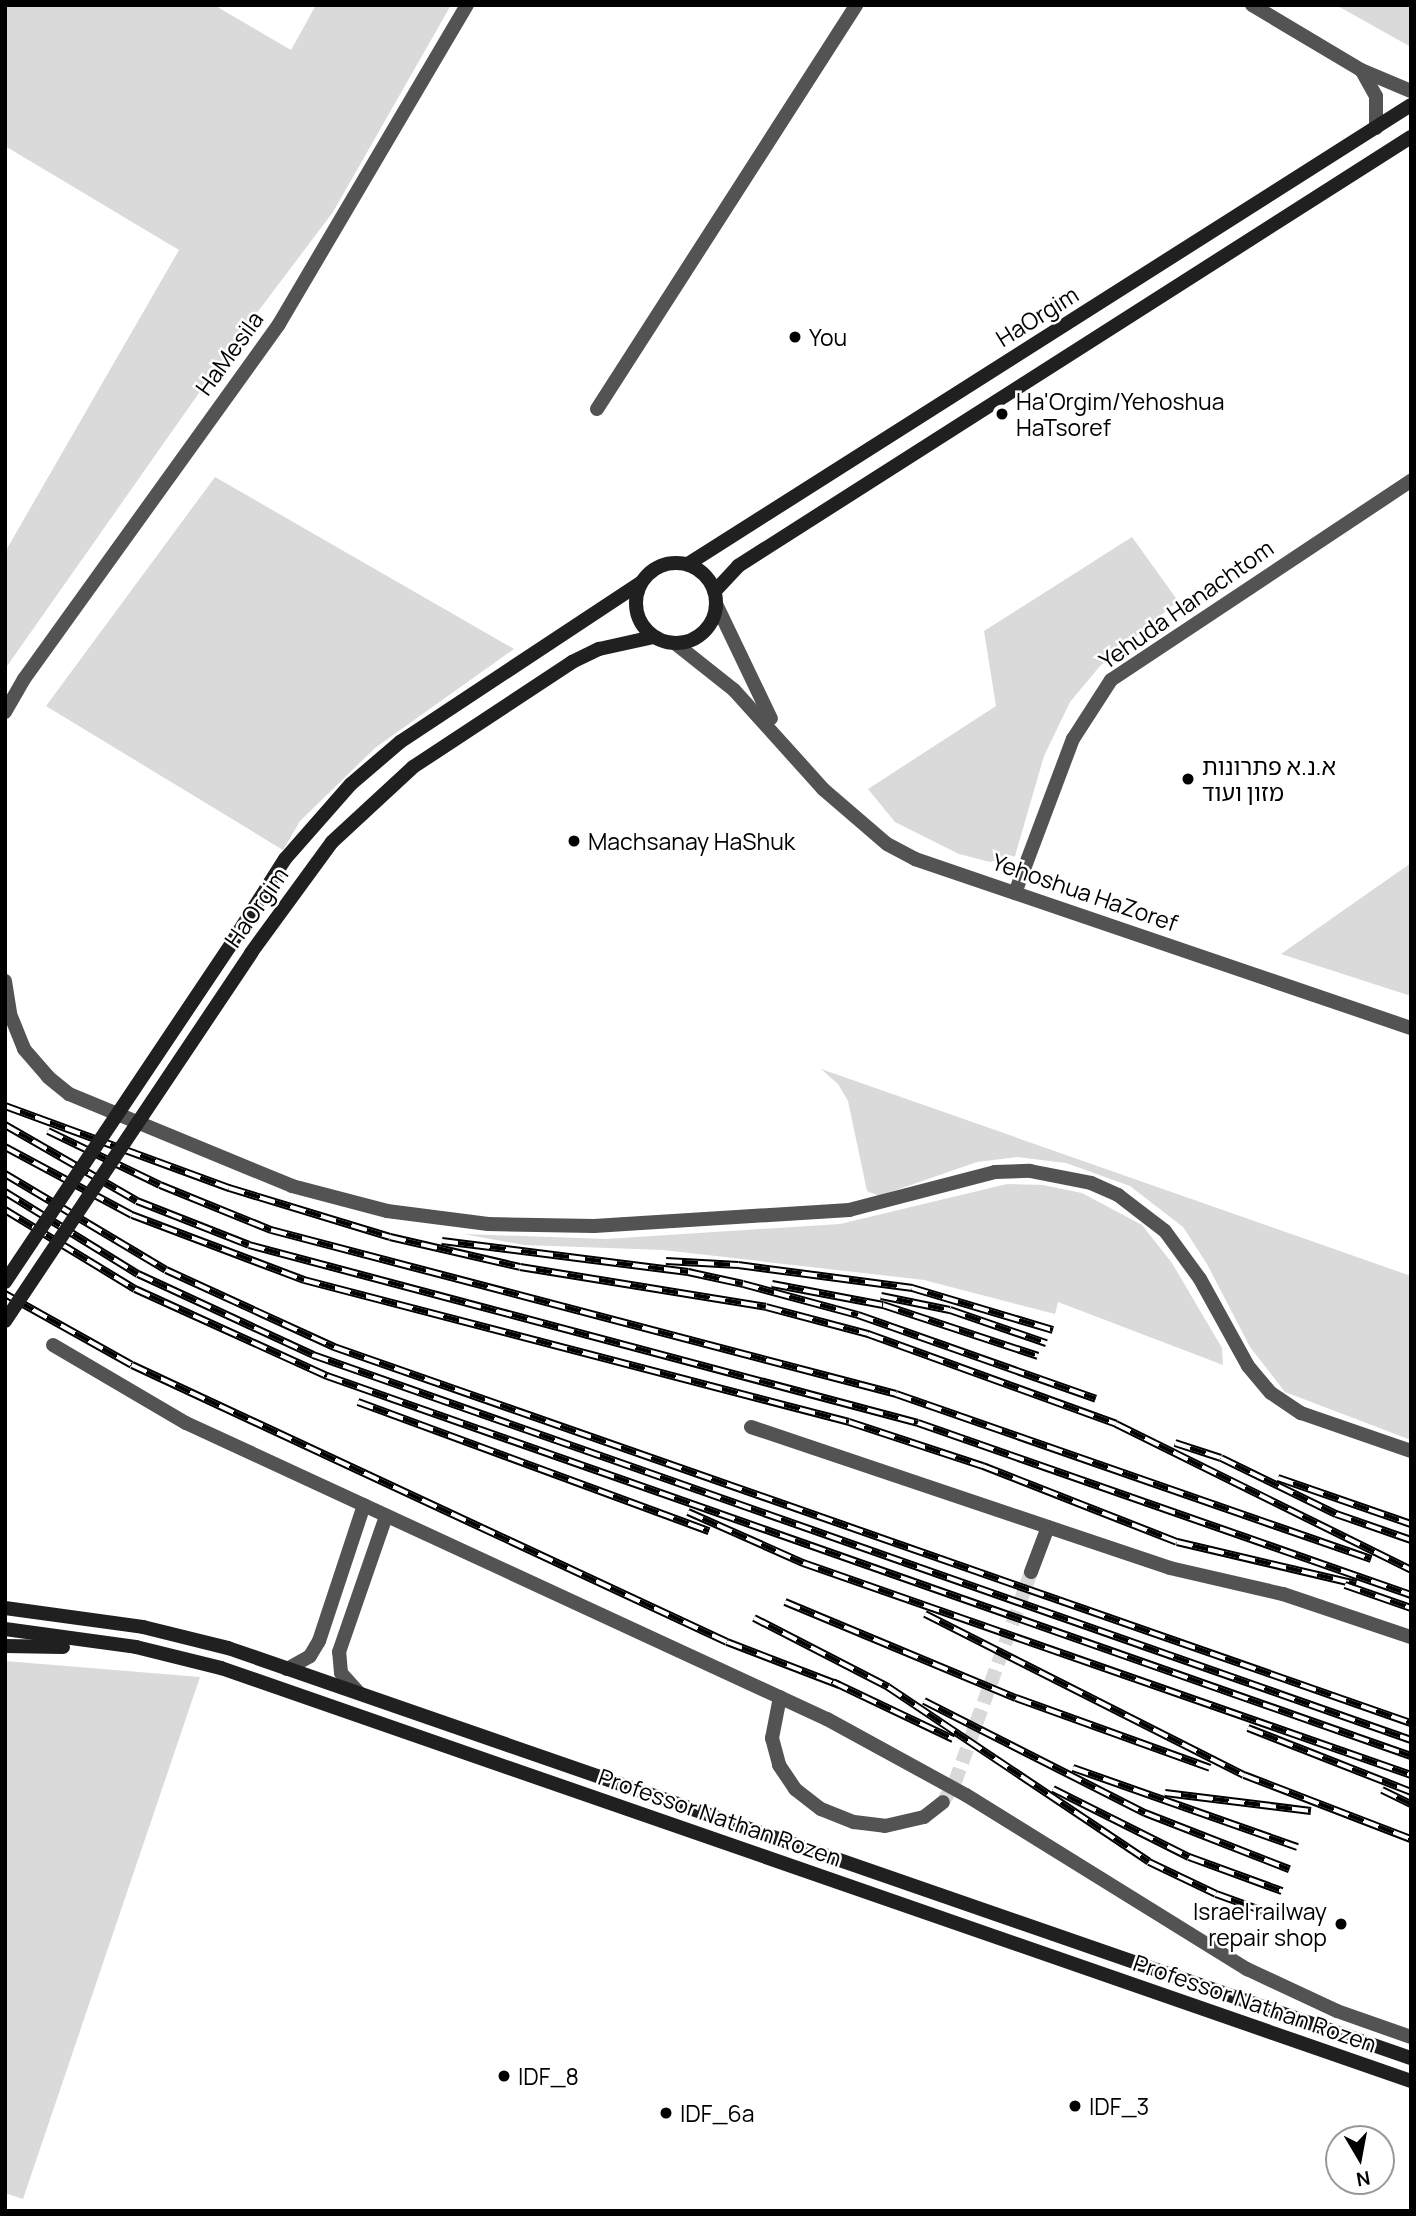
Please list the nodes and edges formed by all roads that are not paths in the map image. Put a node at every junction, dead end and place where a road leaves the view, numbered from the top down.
1 (467, 5) edge
2 (856, 5) edge
3 (1252, 5) edge
4 (1361, 70) junction
5 (1411, 91) edge
6 (1411, 105) edge
7 (1376, 128) junction
8 (1411, 137) edge
9 (597, 409) dead end
10 (1411, 481) edge
11 (688, 564) junction
12 (640, 583) junction
13 (716, 598) junction
14 (653, 637) junction
15 (676, 644) junction
16 (5, 712) edge
17 (783, 739) junction
18 (1015, 892) junction
19 (5, 981) edge
20 (1411, 1028) edge
21 (5, 1282) edge
22 (5, 1321) edge
23 (53, 1345) dead end
24 (751, 1427) dead end
25 (1411, 1451) edge
26 (364, 1506) junction
27 (387, 1516) junction
28 (1048, 1527) junction
29 (1031, 1572) tunnel mouth
30 (10, 1608) edge
31 (5, 1629) edge
32 (1411, 1637) edge
33 (5, 1646) edge
34 (136, 1647) junction
35 (287, 1669) junction
36 (360, 1694) junction
37 (780, 1697) junction
38 (943, 1802) tunnel mouth
39 (1411, 2037) edge
40 (1411, 2058) edge
41 (1411, 2081) edge

1 - 16 street, HaMesila
2 - 9 street
3 - 4 street
4 - 5 street
4 - 7 street
6 - 7 street, HaOrgim
7 - 11 street, HaOrgim
8 - 13 street
10 - 18 street, Yehuda Hanachtom
11 - 12 street
11 - 13 street
12 - 14 street
12 - 21 street, HaOrgim, bridge
13 - 15 street
13 - 17 street, Yehoshua HaZoref
14 - 15 street
14 - 22 street, HaOrgim, bridge
15 - 17 street, Yehoshua HaZoref
17 - 18 street, Yehoshua HaZoref
18 - 20 street, Yehoshua HaZoref
19 - 25 street
23 - 26 street
24 - 28 street
26 - 27 street
26 - 35 street
27 - 36 street
27 - 37 street
28 - 29 street
28 - 32 street
30 - 35 street, Professor Nathan Rozen
31 - 34 street, Professor Nathan Rozen
33 - 34 street
34 - 41 street, Professor Nathan Rozen
35 - 36 street, Professor Nathan Rozen
36 - 40 street, Professor Nathan Rozen
37 - 38 street
37 - 39 street

